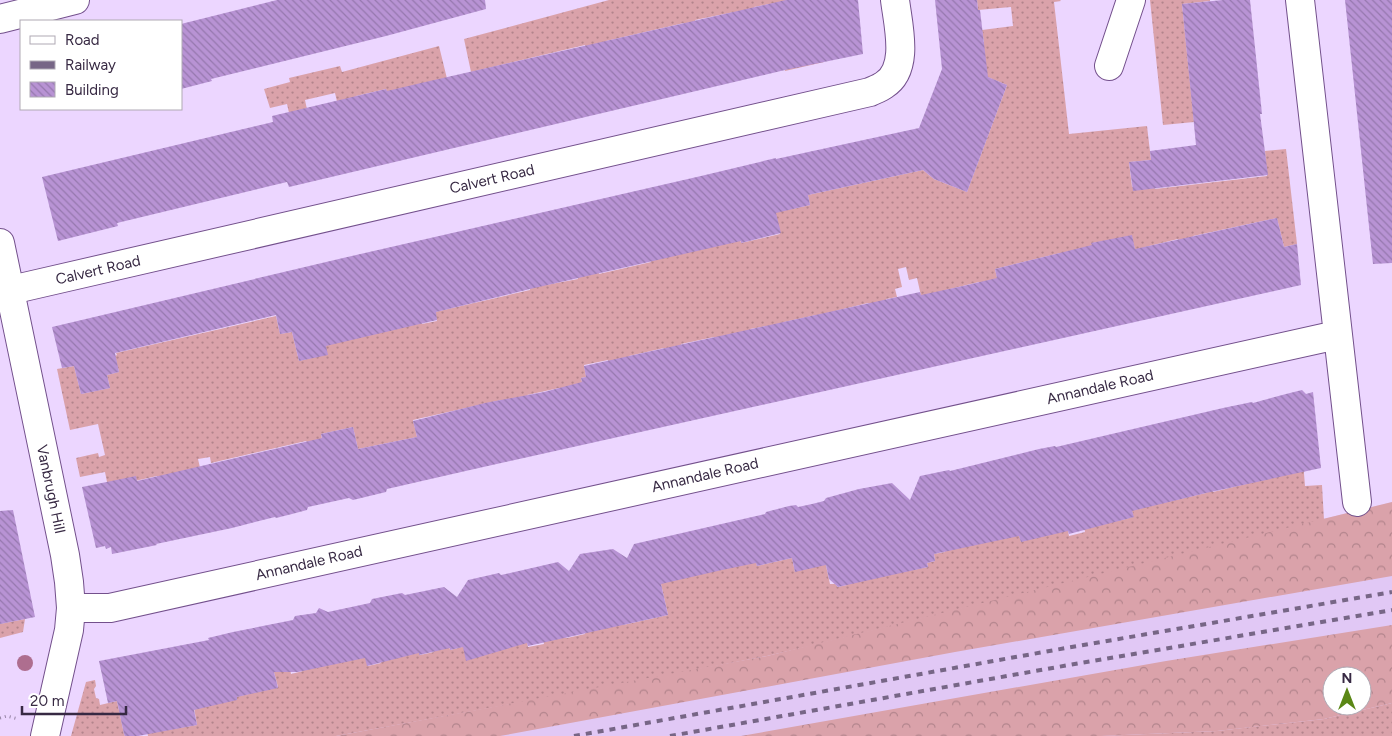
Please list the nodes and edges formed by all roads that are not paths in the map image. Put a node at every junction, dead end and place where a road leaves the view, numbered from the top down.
1 (75, 0) edge
2 (895, 0) edge
3 (1131, 0) edge
4 (1300, 0) edge
5 (0, 19) edge
6 (1109, 66) dead end
7 (0, 243) edge
8 (11, 290) junction
9 (1338, 335) junction
10 (1357, 502) dead end
11 (71, 608) junction
12 (45, 736) edge

1 - 5 street
2 - 8 street, Calvert Road
3 - 6 street
4 - 9 street
7 - 8 street, Vanbrugh Hill
8 - 11 street, Vanbrugh Hill
9 - 10 street
9 - 11 street, Annandale Road
11 - 12 street, Vanbrugh Hill

